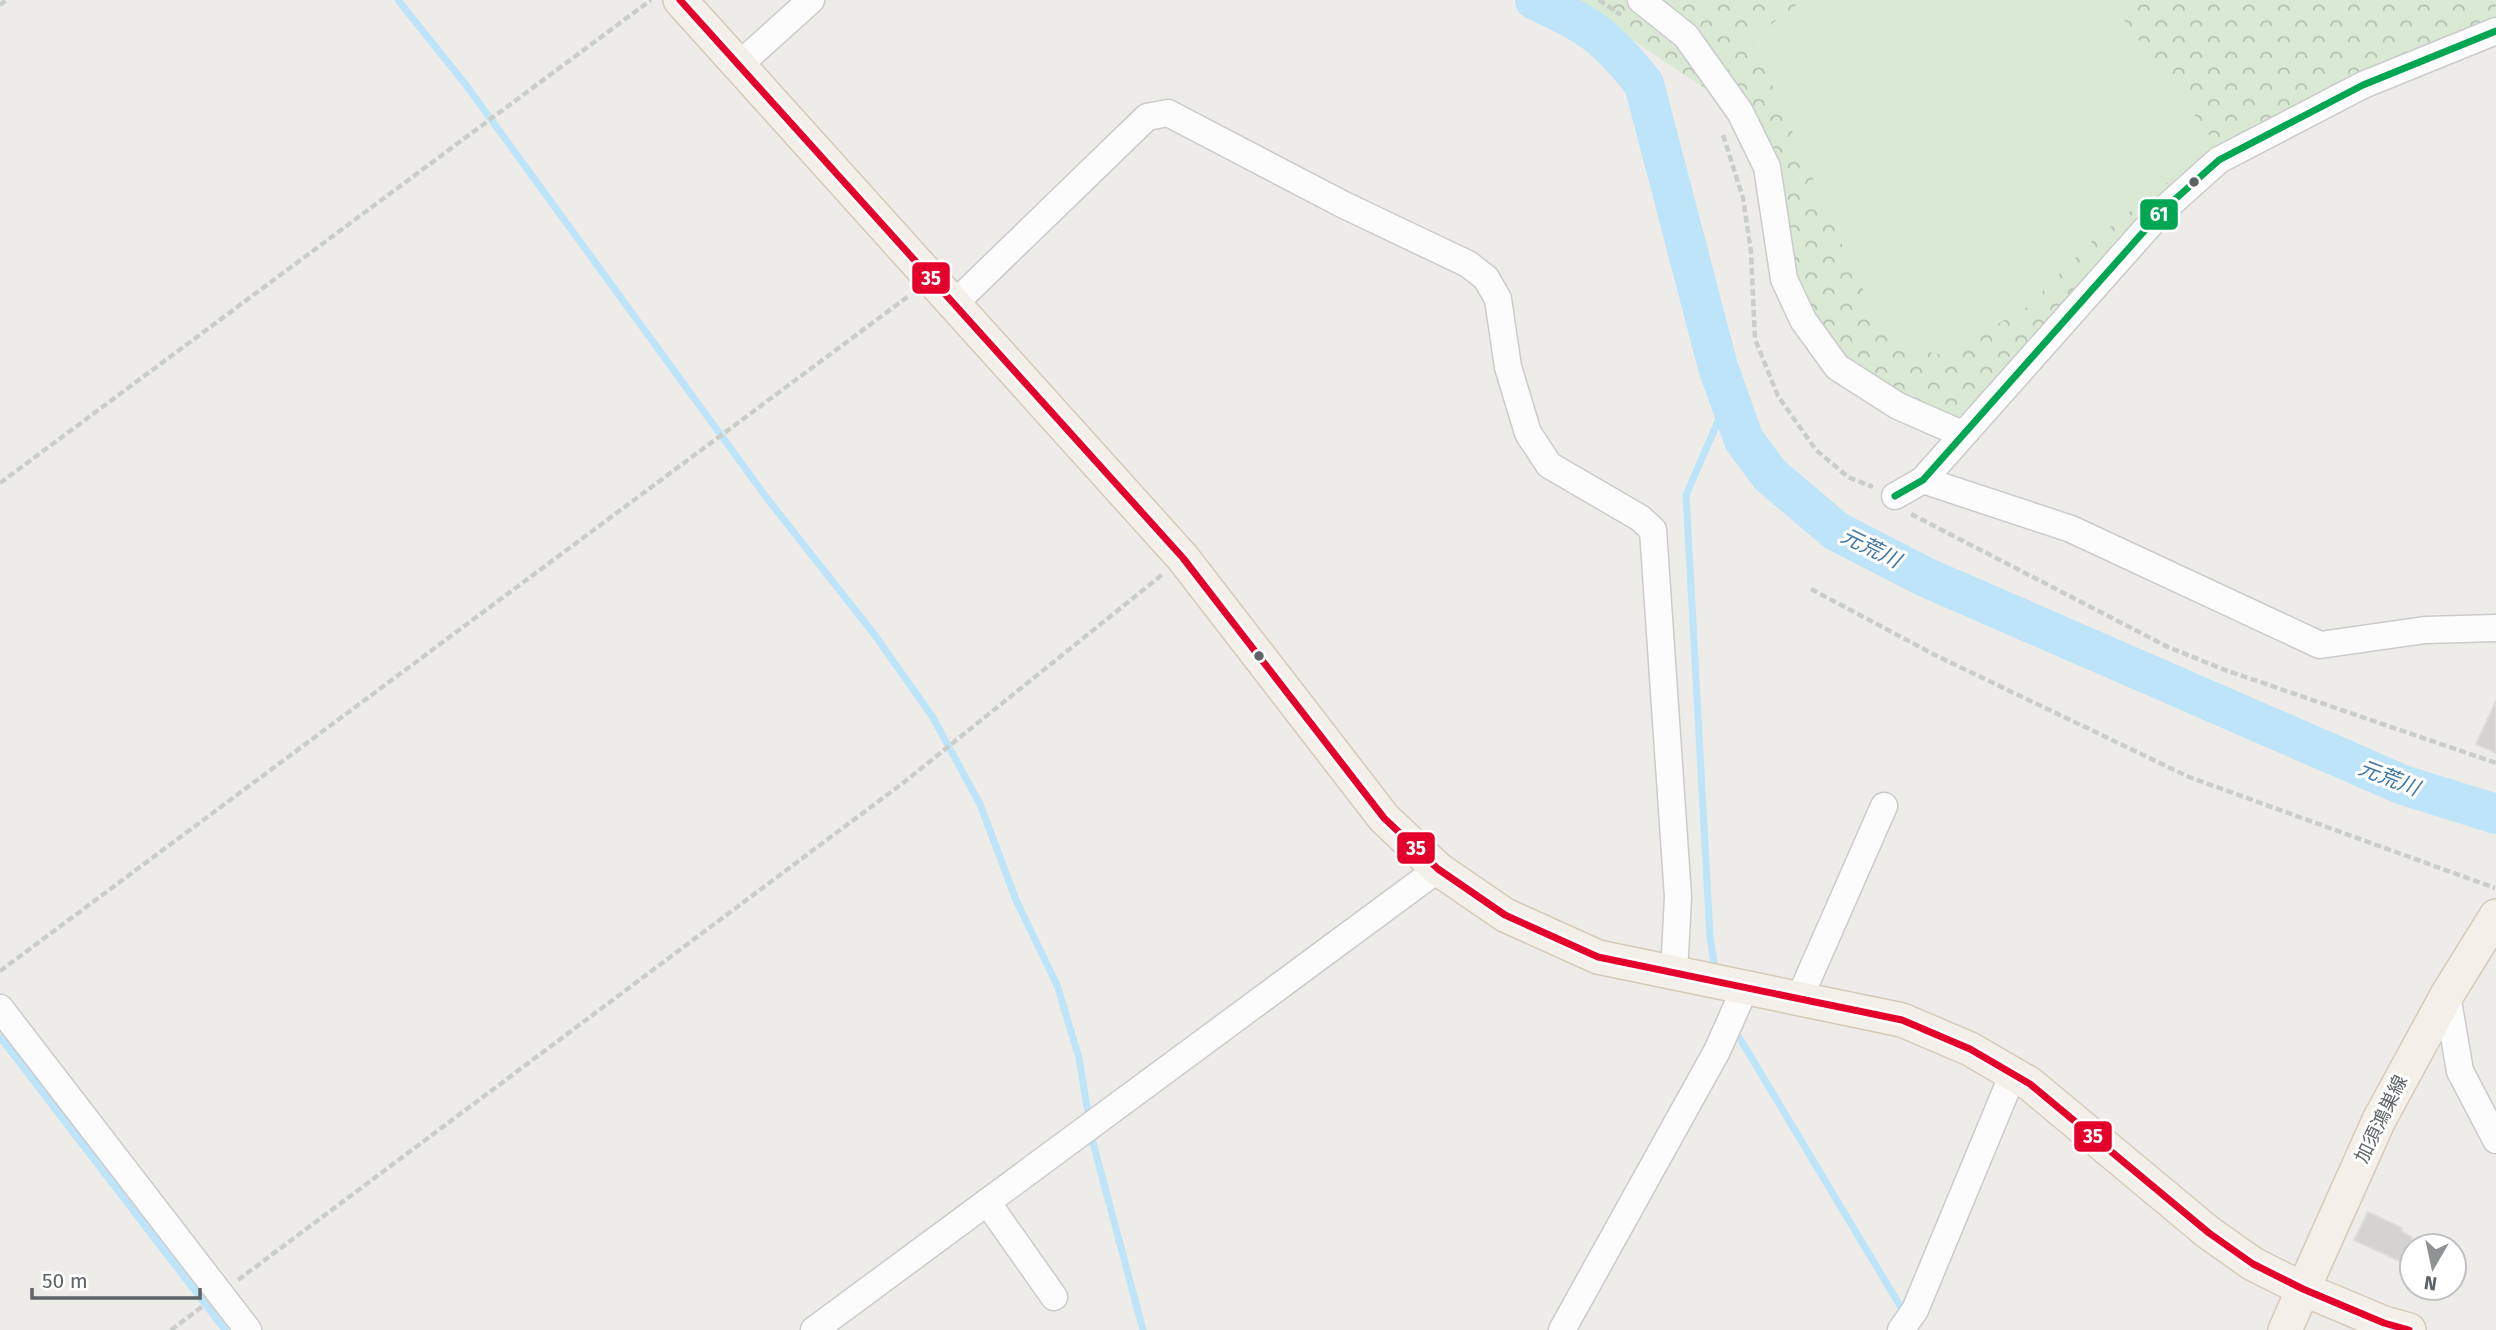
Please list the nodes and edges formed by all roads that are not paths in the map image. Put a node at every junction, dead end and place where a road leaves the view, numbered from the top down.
1 (680, 0) edge
2 (811, 0) edge
3 (1636, 11) edge
4 (2496, 31) edge
5 (739, 65) junction
6 (954, 304) junction
7 (1962, 434) junction
8 (1923, 480) junction
9 (1895, 496) road end
10 (2496, 628) edge
11 (1884, 806) dead end
12 (1438, 869) junction
13 (2496, 916) edge
14 (1674, 973) junction
15 (1745, 988) junction
16 (2447, 995) junction
17 (1800, 997) junction
18 (0, 1008) edge
19 (2013, 1074) junction
20 (2496, 1140) edge
21 (987, 1202) junction
22 (2303, 1289) junction
23 (1054, 1297) dead end
24 (248, 1330) edge
25 (814, 1330) edge
26 (1562, 1330) edge
27 (1901, 1330) edge
28 (2285, 1330) edge
29 (2409, 1330) edge

1 - 5 main road
2 - 5 street
3 - 7 street
4 - 7 street
5 - 6 main road
6 - 12 main road
6 - 14 street
7 - 8 street
8 - 9 street
8 - 10 street
11 - 17 street
12 - 14 main road
12 - 21 street
13 - 16 main road, 加須鴻巣線
14 - 15 main road
15 - 17 main road
15 - 26 street
16 - 20 street
16 - 22 main road, 加須鴻巣線
17 - 19 main road
18 - 24 street
19 - 22 main road
19 - 27 street
21 - 23 street
21 - 25 street
22 - 28 main road, 加須鴻巣線
22 - 29 main road

